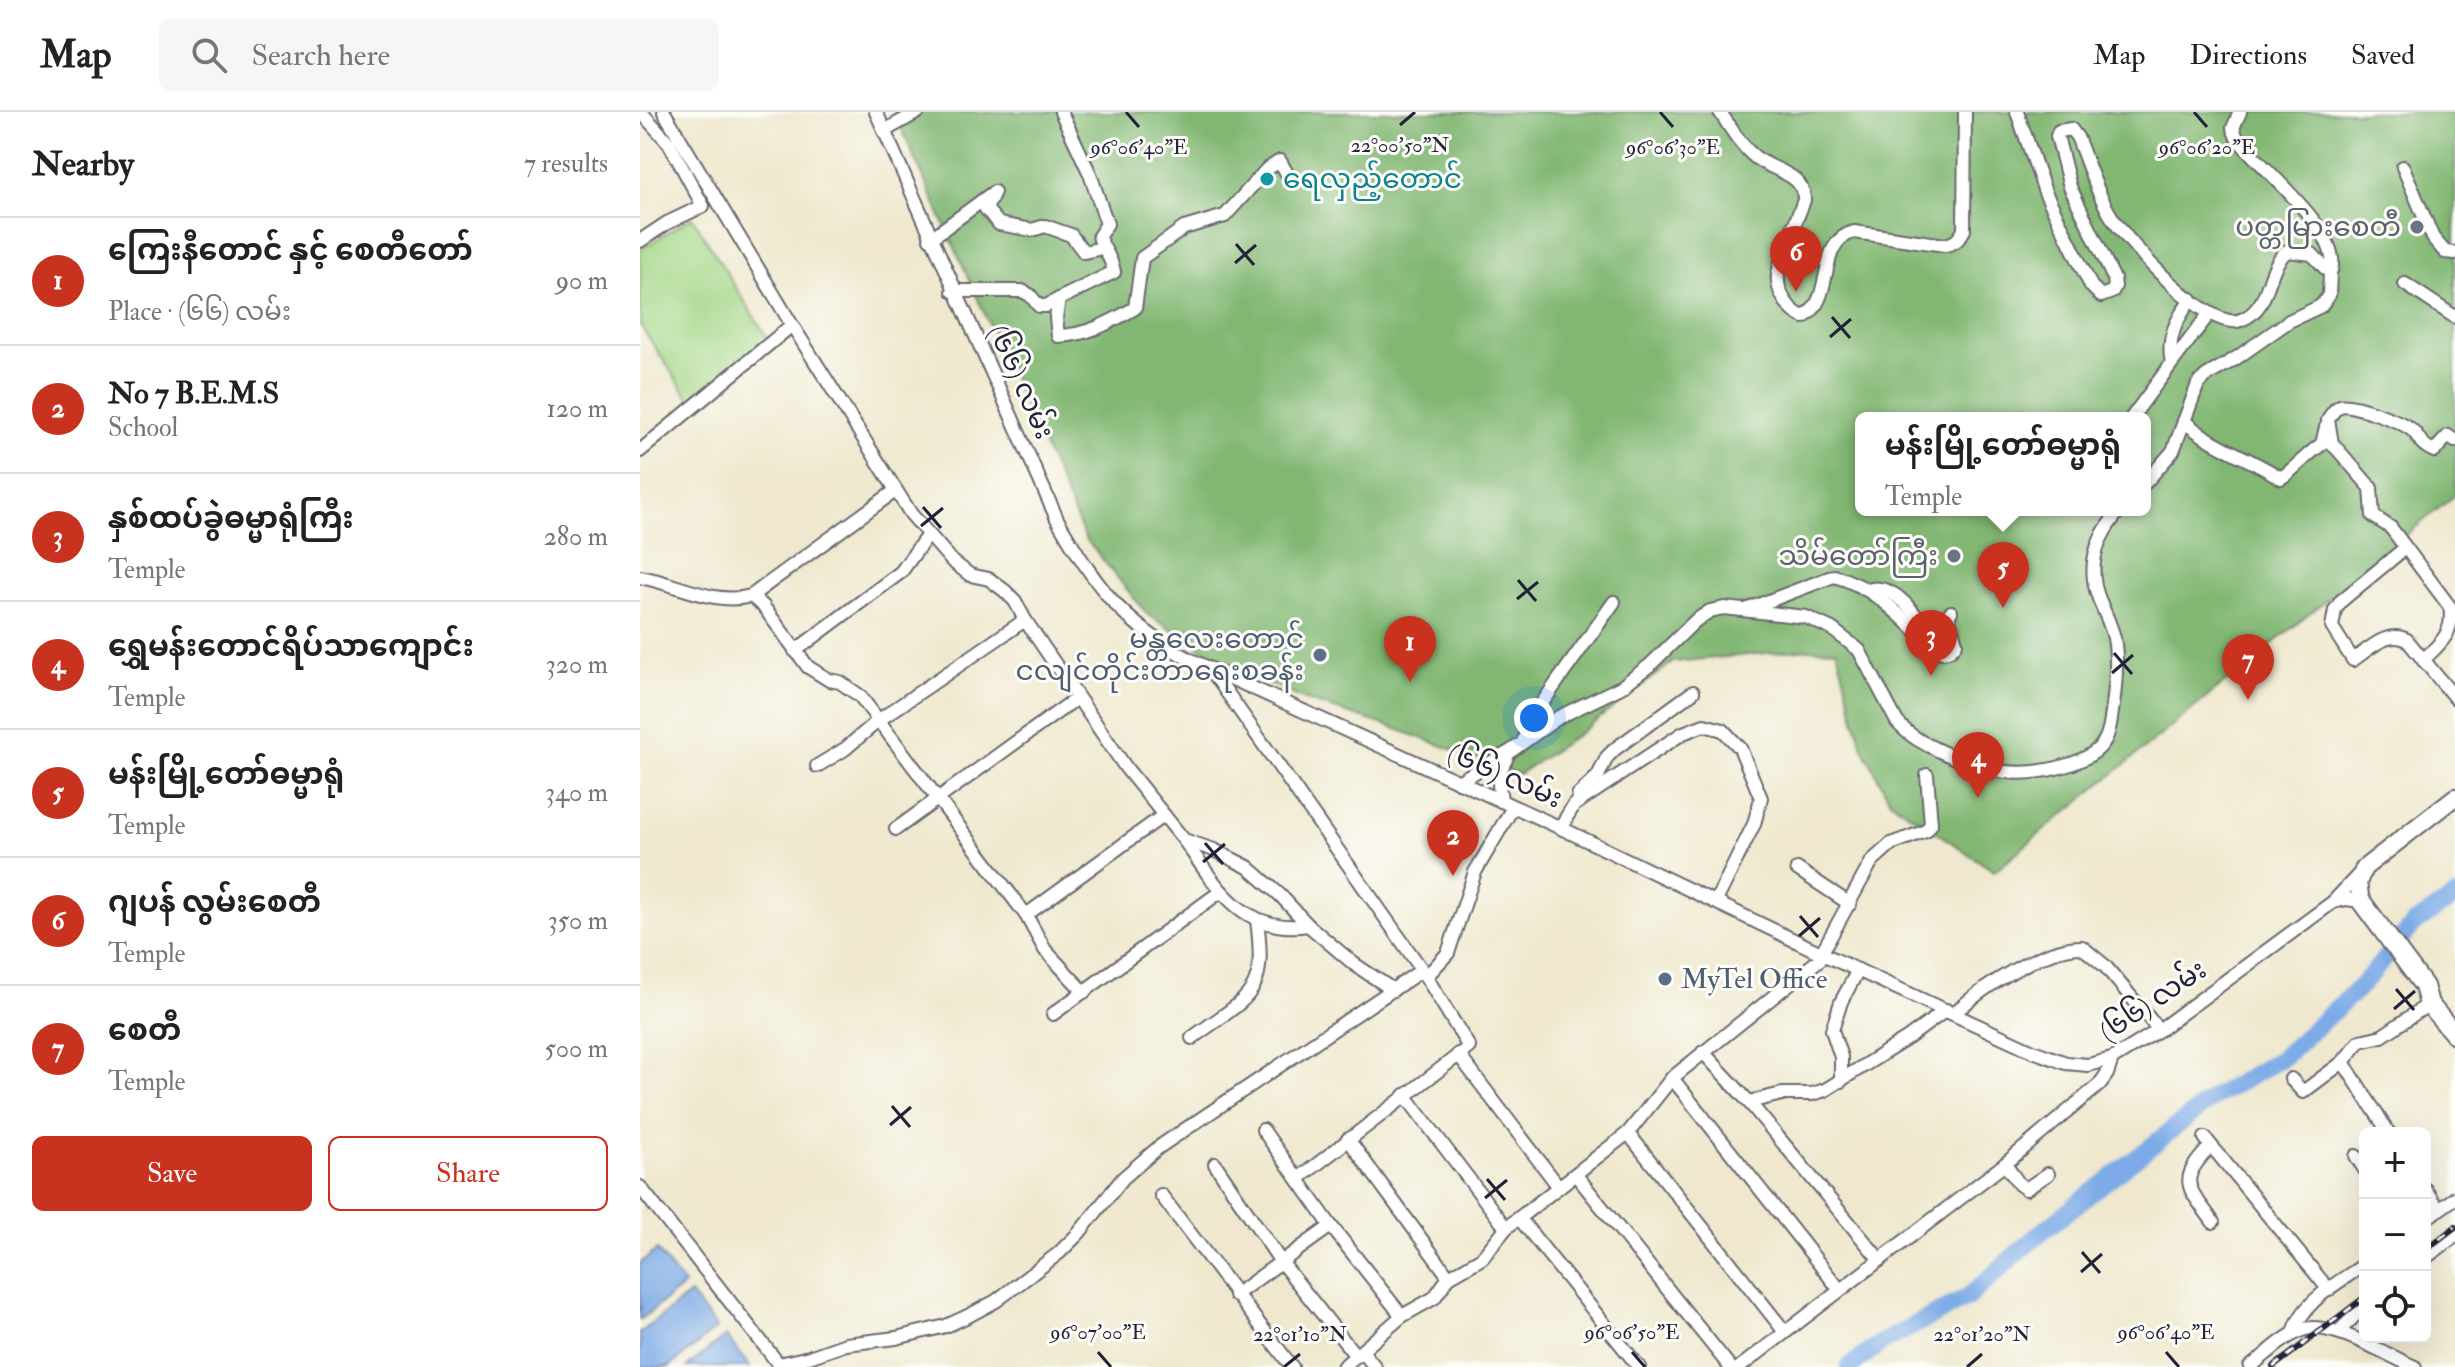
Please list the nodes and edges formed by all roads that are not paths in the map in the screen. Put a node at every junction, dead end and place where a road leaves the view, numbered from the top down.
1 (641, 112) edge
2 (664, 112) edge
3 (876, 112) edge
4 (918, 112) edge
5 (1061, 112) edge
6 (1720, 112) edge
7 (1965, 112) edge
8 (2017, 112) edge
9 (2240, 112) edge
10 (884, 131) junction
11 (2403, 167) dead end
12 (1290, 179) dead end
13 (930, 239) junction
14 (640, 241) edge
15 (1102, 248) junction
16 (2455, 253) edge
17 (2330, 273) junction
18 (2405, 284) dead end
19 (953, 291) junction
20 (1059, 299) junction
21 (2191, 299) junction
22 (2209, 314) junction
23 (2455, 317) edge
24 (792, 325) junction
25 (2172, 363) junction
26 (2136, 412) edge
27 (2328, 420) junction
28 (2184, 421) junction
29 (2455, 441) edge
30 (640, 451) edge
31 (2151, 476) edge
32 (895, 491) junction
33 (2116, 516) edge
34 (927, 536) junction
35 (2405, 548) junction
36 (640, 577) edge
37 (751, 596) junction
38 (1614, 602) dead end
39 (1748, 609) junction
40 (1951, 612) dead end
41 (2453, 614) edge
42 (1025, 620) junction
43 (795, 651) junction
44 (2423, 660) junction
45 (1213, 671) junction
46 (1693, 692) dead end
47 (1077, 698) junction
48 (2455, 698) edge
49 (879, 720) junction
50 (1523, 742) junction
51 (1511, 751) junction
52 (817, 766) dead end
53 (1927, 775) dead end
54 (1458, 782) junction
55 (939, 797) junction
56 (2455, 797) edge
57 (1501, 801) junction
58 (1574, 805) junction
59 (1513, 807) junction
60 (1164, 815) junction
61 (896, 829) dead end
62 (1563, 829) junction
63 (1184, 840) junction
64 (2364, 868) junction
65 (1797, 869) dead end
66 (1220, 892) junction
67 (1716, 901) junction
68 (2361, 901) junction
69 (2333, 902) junction
70 (1850, 904) junction
71 (1026, 915) junction
72 (1257, 920) junction
73 (1308, 925) junction
74 (1823, 955) junction
75 (1858, 970) junction
76 (1424, 973) junction
77 (1393, 990) junction
78 (1084, 992) junction
79 (2427, 995) junction
80 (1950, 1012) junction
81 (1053, 1014) dead end
82 (2455, 1021) edge
83 (2159, 1030) junction
84 (2455, 1035) edge
85 (1192, 1038) dead end
86 (1703, 1052) junction
87 (1458, 1054) junction
88 (2112, 1059) junction
89 (2343, 1062) junction
90 (1672, 1078) junction
91 (2291, 1079) dead end
92 (1841, 1081) junction
93 (1405, 1095) junction
94 (1749, 1102) junction
95 (2385, 1127) edge
96 (1263, 1130) dead end
97 (1628, 1133) junction
98 (1348, 1139) junction
99 (2356, 1156) dead end
100 (2359, 1161) edge
101 (1215, 1164) dead end
102 (2005, 1164) junction
103 (2048, 1174) dead end
104 (1576, 1175) junction
105 (1298, 1179) junction
106 (640, 1187) edge
107 (1559, 1187) junction
108 (1161, 1195) dead end
109 (2431, 1198) edge
110 (2455, 1198) edge
111 (2438, 1209) junction
112 (2431, 1214) edge
113 (1519, 1218) junction
114 (2213, 1222) dead end
115 (1331, 1226) junction
116 (1506, 1228) junction
117 (2455, 1236) edge
118 (2431, 1254) edge
119 (1880, 1260) junction
120 (1281, 1262) junction
121 (2359, 1268) edge
122 (1449, 1277) junction
123 (1840, 1290) junction
124 (2329, 1290) junction
125 (1235, 1295) junction
126 (2359, 1312) edge
127 (1402, 1316) junction
128 (1785, 1332) junction
129 (2338, 1332) junction
130 (2294, 1334) junction
131 (1359, 1353) junction
132 (780, 1366) edge
133 (1292, 1367) edge
134 (1343, 1367) edge
135 (1375, 1367) edge
136 (1639, 1367) edge
137 (1730, 1367) edge
138 (1740, 1367) edge
139 (2250, 1367) edge
140 (2415, 1367) edge

1 - 14 street
2 - 24 street
3 - 10 street, (၆၆) လမ်း
4 - 10 street
5 - 15 street
6 - 7 street
8 - 21 street
9 - 17 street
10 - 13 street, (၆၆) လမ်း
11 - 16 street
12 - 20 street
13 - 15 street
13 - 19 street, (၆၆) လမ်း
15 - 20 street
17 - 22 street
17 - 28 street
18 - 23 street
19 - 20 street
19 - 45 street, (၆၆) လမ်း
21 - 22 street
21 - 25 street
22 - 25 street
24 - 30 street
24 - 32 street
25 - 26 street
27 - 28 street
27 - 29 street
27 - 35 street
28 - 31 street
32 - 34 street
32 - 37 street
33 - 39 street
34 - 42 street
34 - 43 street
35 - 41 street
35 - 44 street
36 - 37 street
37 - 43 street
38 - 50 street
39 - 40 street
39 - 50 street
41 - 44 street
42 - 47 street
42 - 49 street
43 - 49 street
44 - 48 street
45 - 54 street, (၆၆) လမ်း
45 - 76 street
46 - 58 street
47 - 55 street
47 - 60 street
49 - 52 street
49 - 55 street
50 - 51 street
51 - 54 street
51 - 57 street
53 - 70 street
54 - 57 street, (၆၆) လမ်း
55 - 61 street
55 - 71 street
56 - 64 main road
57 - 59 street, (၆၆) လမ်း
58 - 62 street
58 - 67 street
59 - 62 street, (၆၆) လမ်း
59 - 76 street
60 - 63 street
60 - 71 street
62 - 67 street, (၆၆) လမ်း
63 - 66 street
63 - 73 street
64 - 68 main road
64 - 69 street, (၆၆) လမ်း
65 - 70 street
66 - 72 street
66 - 78 street
67 - 74 street, (၆၆) လမ်း
68 - 69 street
68 - 79 highway
69 - 83 street, (၆၆) လမ်း
70 - 74 street
71 - 78 street
72 - 73 street
72 - 85 street
73 - 77 street
74 - 75 street, (၆၆) လမ်း
74 - 86 street
75 - 80 street, (၆၆) လမ်း
75 - 92 street
76 - 77 street
76 - 87 street
77 - 132 street
78 - 81 street
79 - 82 highway
79 - 84 highway
79 - 89 street
80 - 83 street
80 - 88 street, (၆၆) လမ်း
80 - 92 street
83 - 88 street, (၆၆) လမ်း
86 - 90 street
86 - 94 street
87 - 93 street
87 - 107 street
88 - 102 street
89 - 91 street
89 - 95 street
90 - 97 street
90 - 123 street
92 - 94 street
93 - 98 street
93 - 116 street
94 - 119 street
96 - 105 street
97 - 104 street
97 - 128 street
98 - 105 street
98 - 122 street
99 - 100 street
101 - 120 street
102 - 103 street
102 - 119 street
104 - 107 street
104 - 137 street
105 - 115 street
106 - 132 street
107 - 113 street
108 - 125 street
109 - 111 street
110 - 111 street
111 - 112 street
113 - 116 street
113 - 136 street
114 - 124 street
115 - 120 street
115 - 127 street
116 - 122 street
117 - 118 street
119 - 123 street
120 - 125 street
120 - 131 street
121 - 124 street
122 - 127 street
123 - 128 street
124 - 130 street
125 - 133 street
126 - 129 street
127 - 131 street
128 - 138 street
129 - 130 street
129 - 140 street
130 - 139 street
131 - 134 street
131 - 135 street

